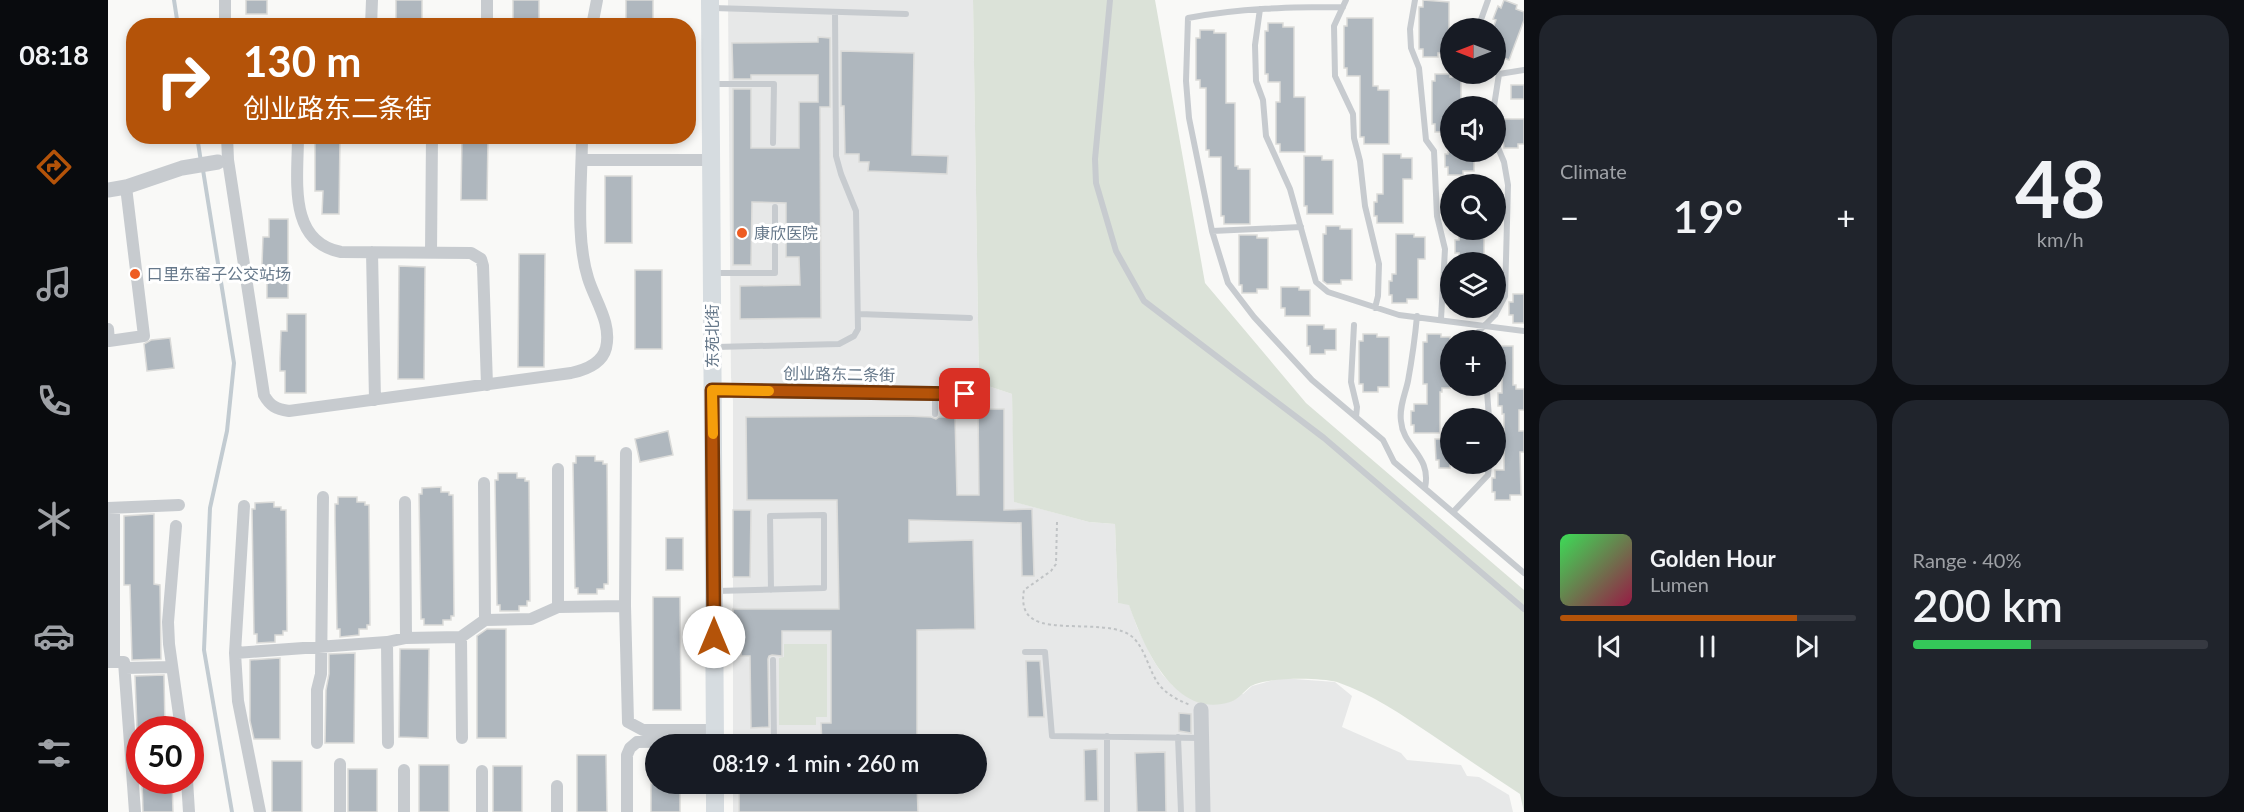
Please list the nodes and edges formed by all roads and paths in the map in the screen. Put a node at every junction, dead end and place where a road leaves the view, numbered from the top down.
1 (225, 0) edge
2 (372, 0) edge
3 (487, 0) edge
4 (597, 0) edge
5 (1110, 0) edge
6 (1346, 0) edge
7 (1415, 0) edge
8 (1488, 0) edge
9 (710, 4) edge
10 (1343, 7) junction
11 (1260, 9) junction
12 (835, 12) junction
13 (906, 14) dead end
14 (225, 18) edge
15 (371, 18) edge
16 (487, 18) edge
17 (594, 18) edge
18 (1482, 18) edge
19 (1524, 70) edge
20 (1506, 72) edge
21 (710, 84) junction
22 (773, 143) dead end
23 (226, 144) edge
24 (298, 144) edge
25 (432, 144) edge
26 (582, 144) edge
27 (582, 160) junction
28 (711, 160) junction
29 (223, 161) junction
30 (1504, 162) edge
31 (126, 187) junction
32 (108, 190) edge
33 (775, 207) dead end
34 (1301, 227) junction
35 (1212, 231) junction
36 (372, 252) junction
37 (431, 252) junction
38 (712, 273) junction
39 (1375, 308) junction
40 (859, 314) junction
41 (1417, 316) junction
42 (970, 318) dead end
43 (1441, 319) junction
44 (1354, 325) dead end
45 (1485, 325) junction
46 (108, 329) edge
47 (1480, 330) edge
48 (1524, 331) edge
49 (712, 347) junction
50 (488, 385) junction
51 (712, 390) junction
52 (935, 393) junction
53 (965, 394) dead end
54 (375, 400) junction
55 (935, 414) dead end
56 (1356, 417) junction
57 (626, 453) dead end
58 (558, 469) dead end
59 (1488, 474) edge
60 (484, 483) dead end
61 (1425, 488) junction
62 (323, 497) dead end
63 (405, 502) dead end
64 (179, 505) dead end
65 (244, 506) dead end
66 (111, 508) edge
67 (1453, 512) junction
68 (1057, 522) dead end
69 (176, 526) dead end
70 (1524, 573) edge
71 (771, 590) junction
72 (714, 591) junction
73 (625, 606) junction
74 (558, 607) junction
75 (1524, 609) edge
76 (485, 620) junction
77 (461, 637) junction
78 (406, 638) junction
79 (387, 642) junction
80 (321, 647) junction
81 (1025, 652) dead end
82 (235, 653) junction
83 (773, 660) dead end
84 (115, 664) edge
85 (172, 667) junction
86 (1201, 710) joint
87 (179, 716) edge
88 (628, 722) junction
89 (679, 734) edge
90 (715, 734) edge
91 (774, 734) edge
92 (1107, 736) junction
93 (1178, 737) junction
94 (462, 738) dead end
95 (1201, 738) junction
96 (645, 742) edge
97 (388, 743) dead end
98 (317, 744) dead end
99 (627, 755) junction
100 (340, 764) dead end
101 (404, 770) dead end
102 (482, 771) dead end
103 (557, 786) dead end
104 (188, 794) edge
105 (715, 794) edge
106 (135, 812) edge
107 (189, 812) edge
108 (260, 812) edge
109 (340, 812) edge
110 (404, 812) edge
111 (482, 812) edge
112 (557, 812) edge
113 (627, 812) edge
114 (715, 812) edge
115 (1107, 812) edge
116 (1181, 812) edge
117 (1203, 812) edge

1 - 14 street
2 - 15 street
3 - 16 street
4 - 17 street
5 - 75 lane
6 - 10 lane
7 - 43 lane
8 - 18 lane
9 - 12 lane
9 - 21 main road, 东苑北街
10 - 11 lane
10 - 39 lane
11 - 34 lane
11 - 35 lane
12 - 13 lane
12 - 40 lane
19 - 20 lane
21 - 22 lane
21 - 28 main road, 东苑北街
23 - 29 street
24 - 36 street
25 - 37 street
26 - 27 street
27 - 28 street
27 - 50 street
28 - 38 main road, 东苑北街
29 - 31 street
29 - 54 street
30 - 45 lane
31 - 32 street
31 - 46 street
33 - 38 lane
34 - 35 lane
34 - 39 lane
35 - 56 lane
36 - 37 street
36 - 54 street
37 - 50 street
38 - 49 main road, 东苑北街
39 - 41 lane
40 - 42 lane
40 - 49 lane
41 - 43 lane
41 - 61 lane
43 - 45 lane
44 - 56 lane
45 - 47 lane
45 - 48 lane
49 - 51 main road, 东苑北街
50 - 54 street
51 - 52 street, 创业路东二条街
51 - 72 main road, 东苑北街
52 - 53 street, 创业路东二条街
52 - 55 lane
56 - 61 lane
57 - 73 street
58 - 74 street
59 - 67 lane
60 - 76 street
61 - 67 lane
62 - 80 street
63 - 78 street
64 - 66 street
65 - 82 street
66 - 84 street
67 - 70 lane
68 - 86 path
69 - 85 street
71 - 71 lane
71 - 72 lane
72 - 90 main road, 东苑北街
73 - 74 street
73 - 88 street
74 - 76 street
76 - 77 street
77 - 78 street
77 - 94 street
78 - 79 street
79 - 80 street
79 - 97 street
80 - 82 street
80 - 98 street
81 - 92 lane
82 - 108 street
83 - 91 lane
84 - 85 street
84 - 106 street
85 - 87 street
86 - 95 street
88 - 89 street
88 - 99 street
92 - 93 lane
92 - 115 lane
93 - 95 lane
93 - 116 lane
95 - 117 street
96 - 99 street
99 - 113 street
100 - 109 street
101 - 110 street
102 - 111 street
103 - 112 street
104 - 107 street
105 - 114 main road

